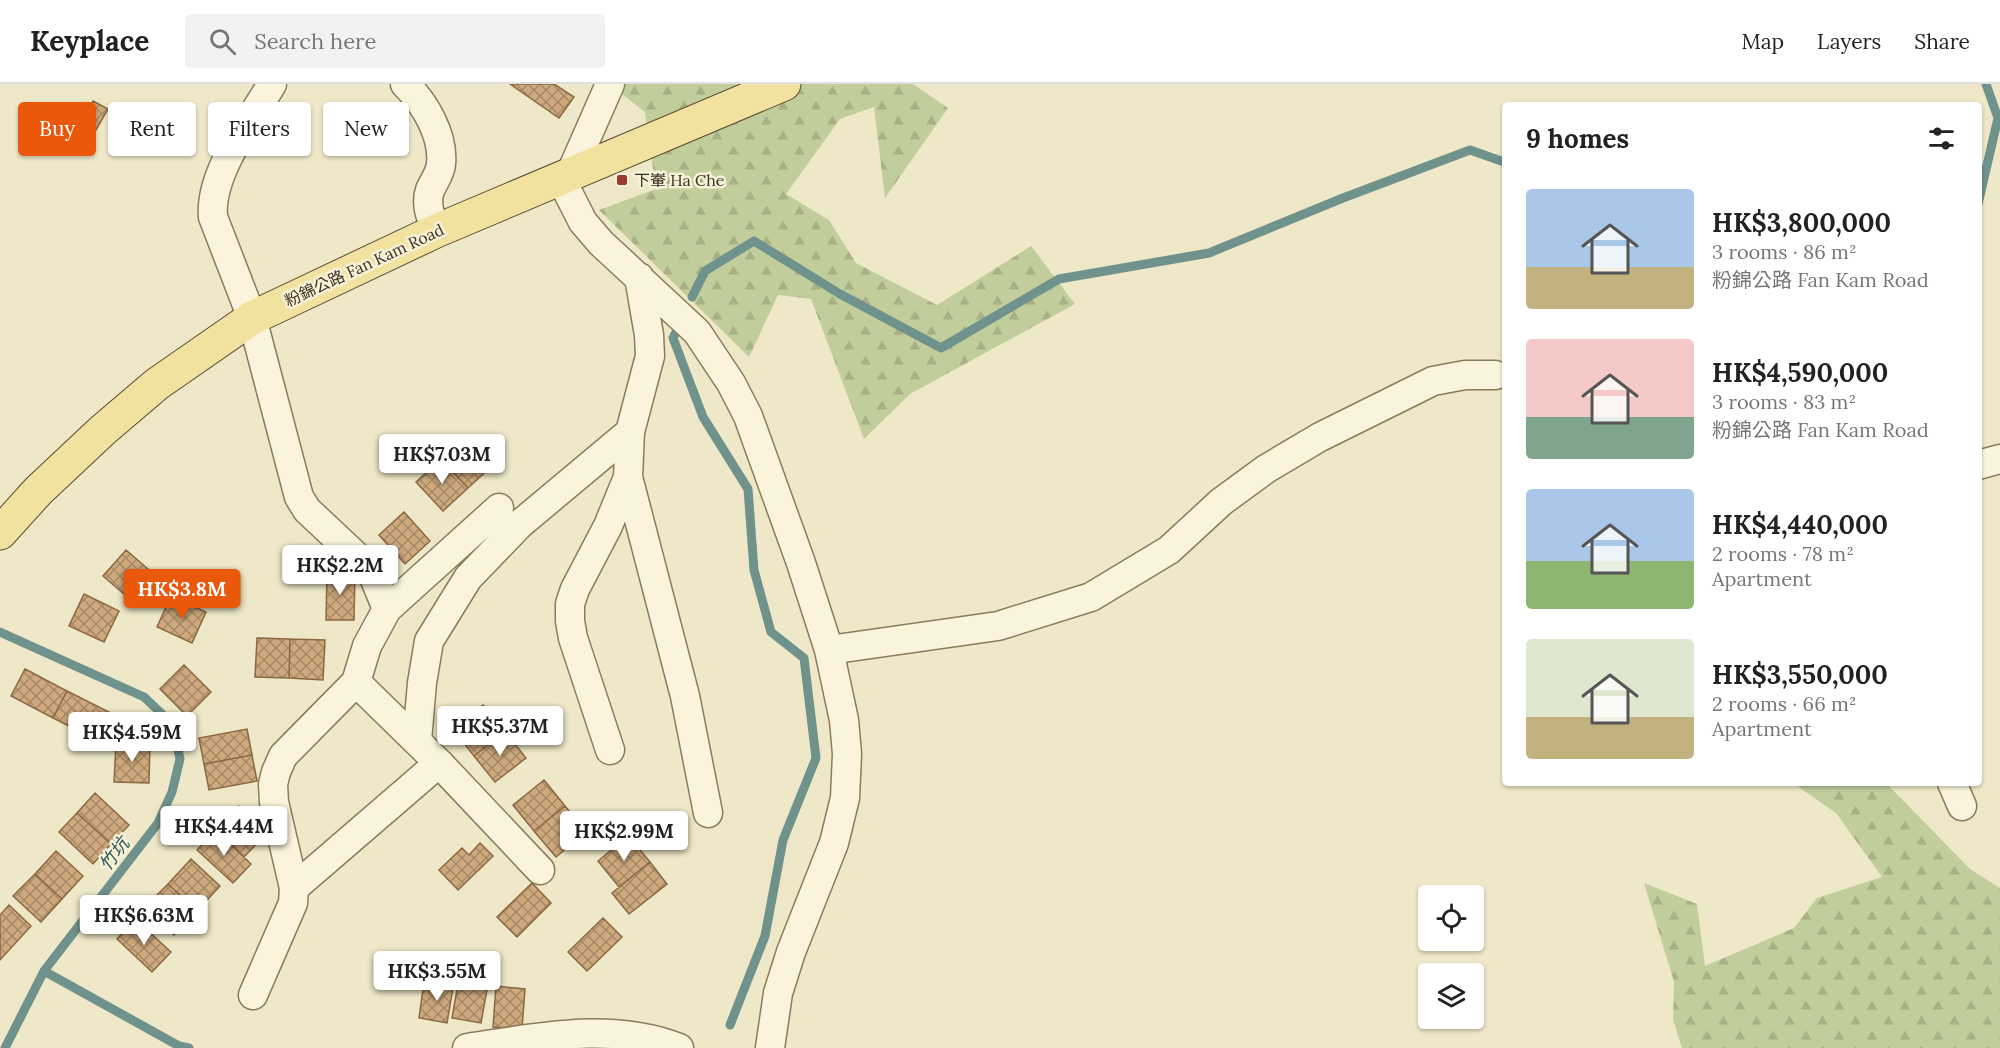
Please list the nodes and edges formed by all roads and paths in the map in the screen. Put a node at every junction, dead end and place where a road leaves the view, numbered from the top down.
1 (272, 84) edge
2 (405, 84) edge
3 (610, 84) edge
4 (784, 84) edge
5 (565, 177) junction
6 (436, 231) junction
7 (639, 277) junction
8 (252, 318) junction
9 (1495, 375) dead end
10 (630, 432) junction
11 (2000, 459) edge
12 (1982, 464) edge
13 (628, 477) junction
14 (499, 508) dead end
15 (0, 533) edge
16 (387, 609) junction
17 (829, 650) junction
18 (356, 682) junction
19 (417, 741) junction
20 (610, 750) dead end
21 (440, 763) junction
22 (708, 813) dead end
23 (540, 870) dead end
24 (294, 888) junction
25 (253, 995) dead end
26 (467, 1048) edge
27 (679, 1048) edge
28 (770, 1048) edge

1 - 8 street
2 - 6 street
3 - 5 street
4 - 5 main road, 粉錦公路 Fan Kam Road
5 - 6 main road, 粉錦公路 Fan Kam Road
5 - 7 street
6 - 8 main road, 粉錦公路 Fan Kam Road
7 - 10 street
7 - 17 street
8 - 15 main road, 粉錦公路 Fan Kam Road
8 - 16 street
9 - 17 street
10 - 13 street
10 - 19 street
11 - 12 street
13 - 20 street
13 - 22 street
14 - 16 street
16 - 18 street
17 - 28 street
18 - 19 street
18 - 24 street
19 - 21 street
21 - 23 street
21 - 24 street
24 - 25 street
26 - 27 street

